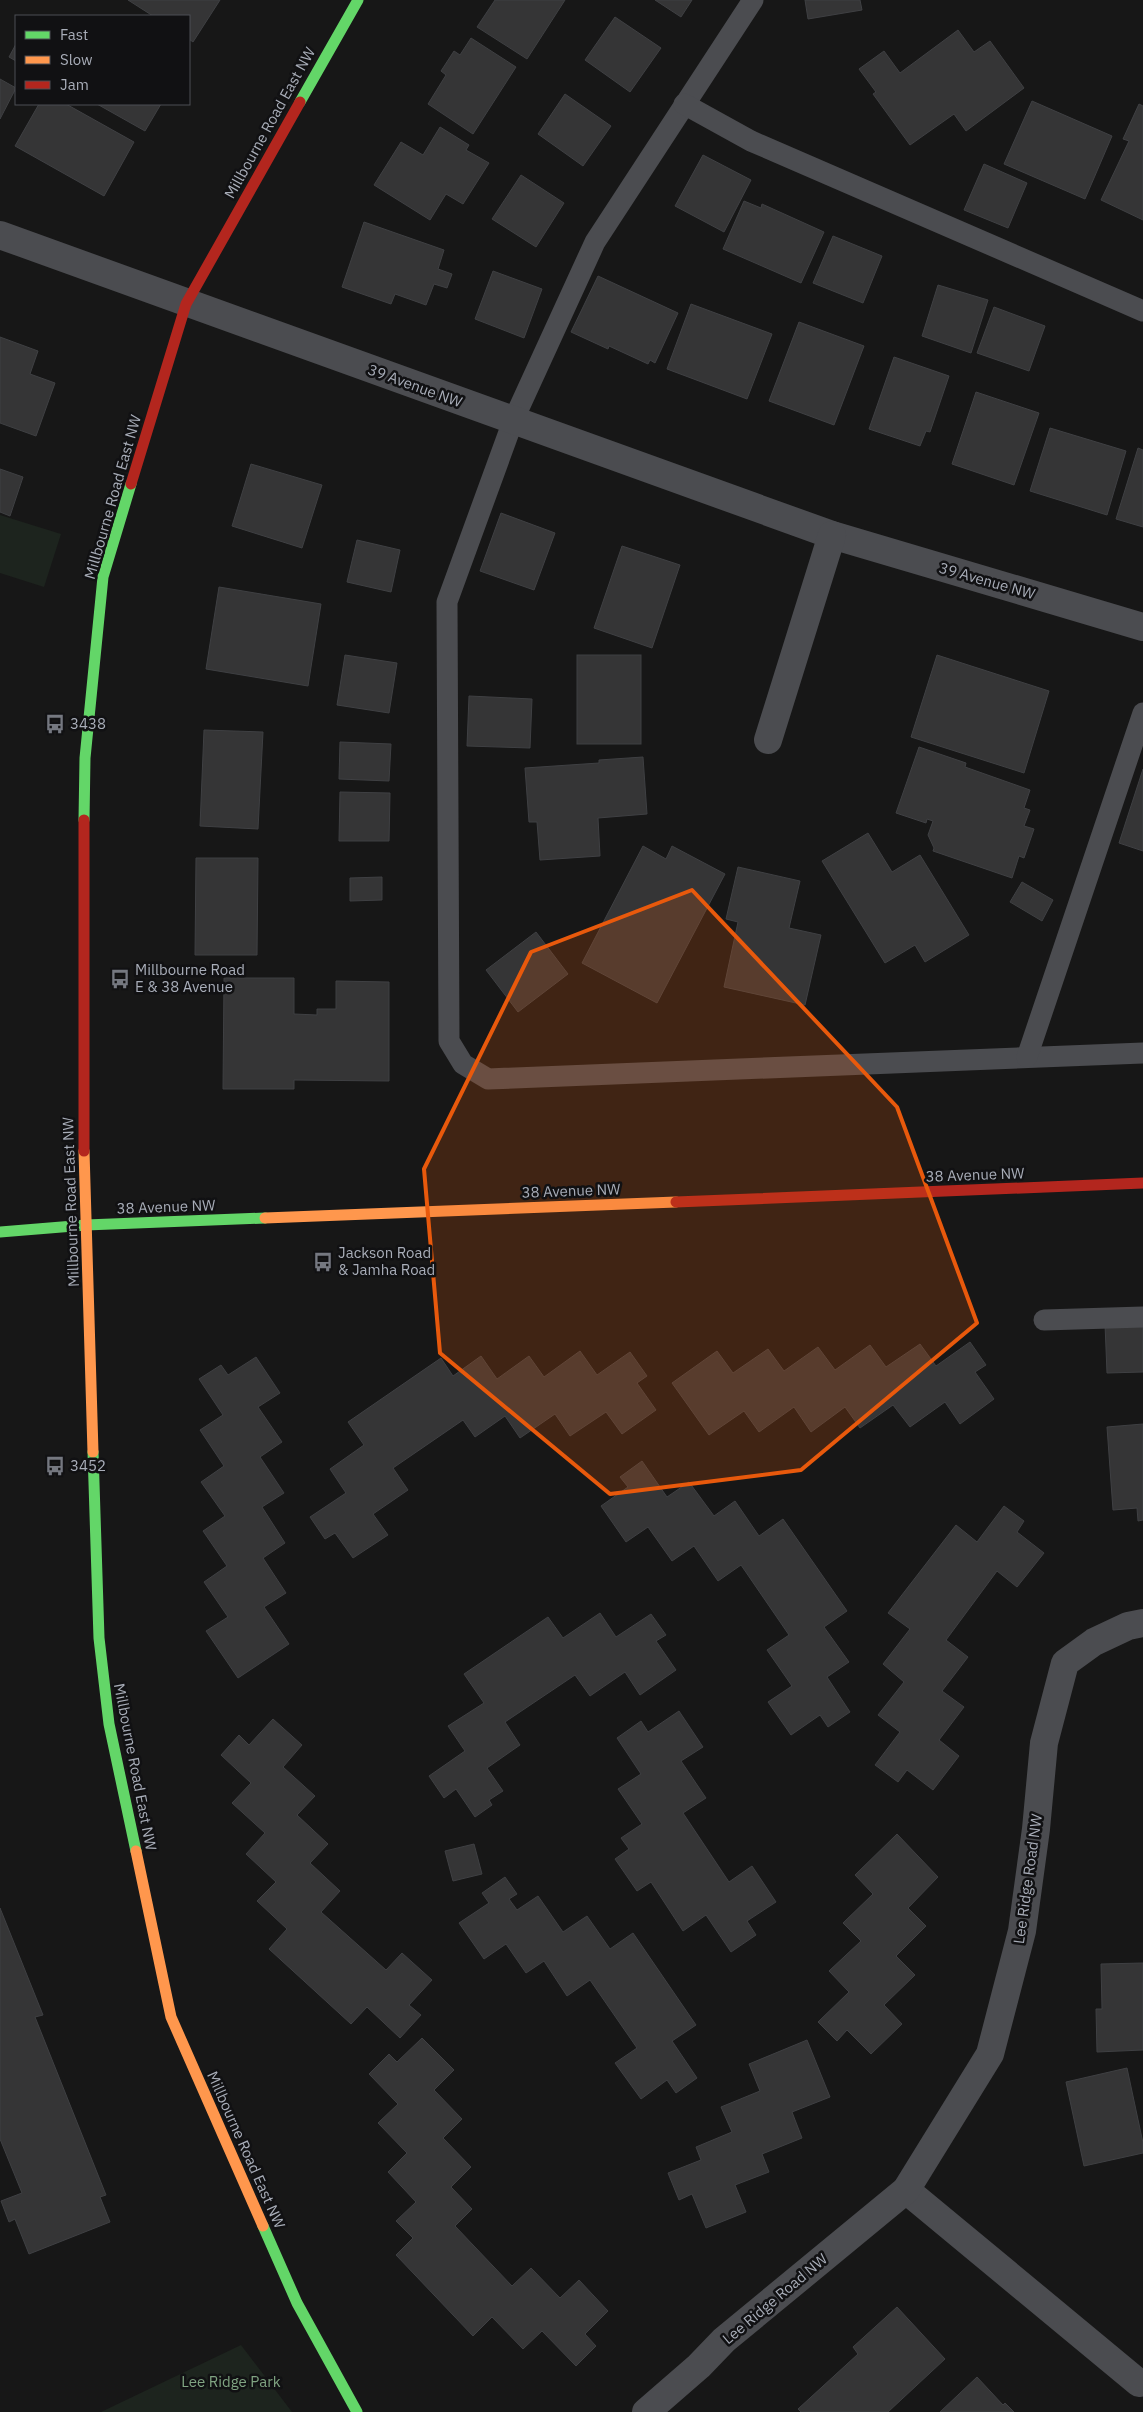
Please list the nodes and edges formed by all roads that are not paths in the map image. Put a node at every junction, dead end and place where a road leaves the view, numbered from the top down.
1 (358, 0) edge
2 (753, 0) edge
3 (684, 104) junction
4 (0, 235) edge
5 (186, 304) junction
6 (1143, 311) edge
7 (513, 421) junction
8 (832, 535) junction
9 (1143, 627) edge
10 (1143, 713) edge
11 (768, 740) dead end
12 (1143, 1053) edge
13 (1027, 1057) junction
14 (1143, 1183) edge
15 (86, 1226) junction
16 (0, 1232) edge
17 (1143, 1317) edge
18 (1044, 1320) dead end
19 (1143, 1623) edge
20 (906, 2190) junction
21 (1139, 2383) dead end
22 (357, 2412) edge
23 (646, 2412) edge

1 - 5 street, Millbourne Road East NW
2 - 3 lane
3 - 6 lane
3 - 7 lane
4 - 5 street, 39 Avenue NW
5 - 7 street, 39 Avenue NW
5 - 15 street, Millbourne Road East NW
7 - 8 street, 39 Avenue NW
7 - 13 lane
8 - 9 street, 39 Avenue NW
8 - 11 street
10 - 13 lane
12 - 13 lane
14 - 15 street, 38 Avenue NW
15 - 16 street, 38 Avenue NW
15 - 22 street, Millbourne Road East NW
17 - 18 lane
19 - 20 street, Lee Ridge Road NW
20 - 21 street
20 - 23 street, Lee Ridge Road NW

